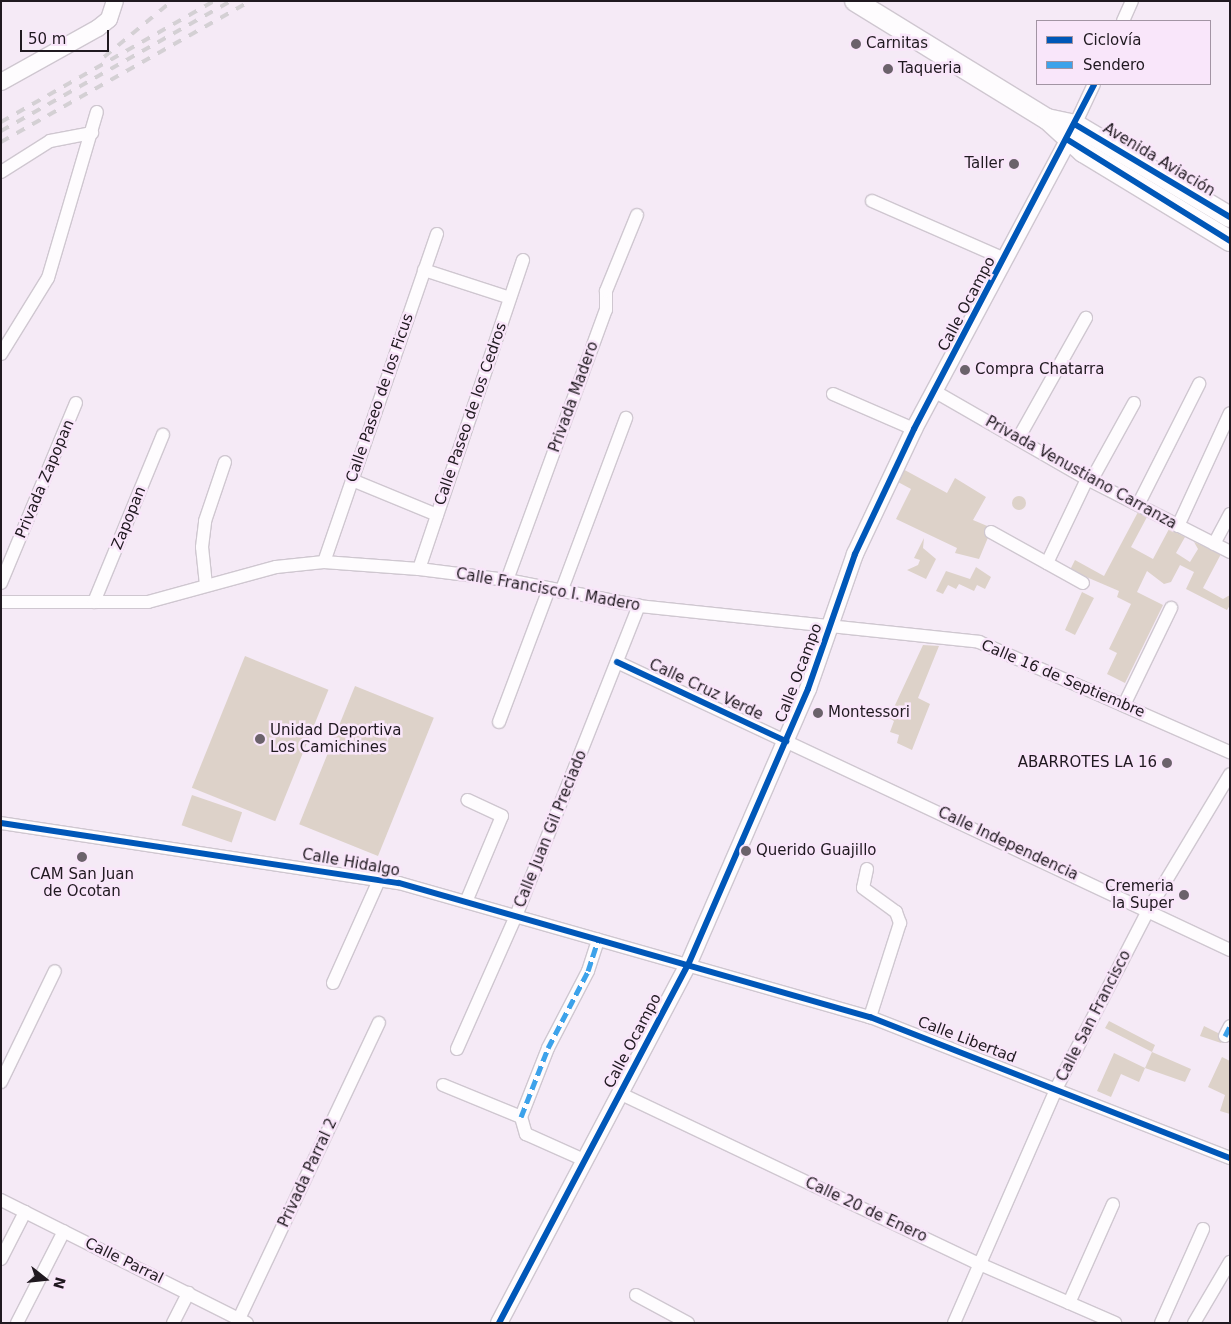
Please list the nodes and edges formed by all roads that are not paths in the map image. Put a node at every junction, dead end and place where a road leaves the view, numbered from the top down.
1 (115, 1) edge
2 (855, 1) edge
3 (1132, 1) edge
4 (1123, 20) edge
5 (1, 82) edge
6 (1094, 85) edge
7 (97, 112) dead end
8 (1072, 132) junction
9 (92, 133) junction
10 (1, 172) edge
11 (872, 201) dead end
12 (637, 215) dead end
13 (1230, 217) edge
14 (437, 234) dead end
15 (1230, 241) edge
16 (1005, 259) junction
17 (523, 260) dead end
18 (424, 270) junction
19 (510, 298) junction
20 (1086, 318) dead end
21 (1, 354) edge
22 (1199, 384) dead end
23 (934, 391) junction
24 (833, 394) dead end
25 (76, 403) dead end
26 (1134, 403) dead end
27 (1230, 413) edge
28 (626, 418) dead end
29 (914, 429) junction
30 (163, 434) dead end
31 (1018, 439) junction
32 (225, 462) dead end
33 (352, 480) junction
34 (1089, 480) junction
35 (1138, 505) junction
36 (1230, 514) edge
37 (437, 515) junction
38 (1178, 526) junction
39 (991, 532) dead end
40 (1214, 544) junction
41 (1230, 552) edge
42 (324, 562) junction
43 (1047, 563) junction
44 (419, 569) junction
45 (507, 580) junction
46 (1, 583) edge
47 (1083, 583) dead end
48 (206, 586) junction
49 (555, 591) junction
50 (1, 602) edge
51 (94, 602) junction
52 (639, 606) junction
53 (1171, 608) dead end
54 (830, 629) junction
55 (617, 662) junction
56 (1124, 705) junction
57 (499, 722) dead end
58 (786, 741) junction
59 (1230, 752) edge
60 (1230, 774) edge
61 (468, 800) dead end
62 (1, 823) edge
63 (867, 869) dead end
64 (379, 880) junction
65 (466, 902) junction
66 (1149, 909) junction
67 (516, 916) junction
68 (598, 940) junction
69 (1230, 950) edge
70 (688, 965) junction
71 (55, 971) dead end
72 (333, 983) dead end
73 (870, 1016) junction
74 (380, 1023) dead end
75 (457, 1049) dead end
76 (1, 1082) edge
77 (443, 1085) dead end
78 (1056, 1089) junction
79 (619, 1093) junction
80 (521, 1117) junction
81 (1230, 1158) edge
82 (584, 1160) junction
83 (2, 1202) edge
84 (1113, 1204) dead end
85 (25, 1212) junction
86 (1203, 1229) dead end
87 (64, 1231) junction
88 (1, 1259) edge
89 (1230, 1262) edge
90 (981, 1265) junction
91 (188, 1293) junction
92 (636, 1295) dead end
93 (1069, 1303) junction
94 (241, 1321) edge
95 (17, 1323) edge
96 (173, 1323) edge
97 (499, 1323) edge
98 (688, 1323) edge
99 (954, 1323) edge
100 (1115, 1323) edge
101 (1160, 1323) edge
102 (1194, 1323) edge

1 - 5 street
2 - 8 main road, Avenida Aviación
3 - 4 street
6 - 8 street
7 - 9 street
8 - 13 main road, Avenida Aviación
8 - 15 main road, Avenida Aviación
8 - 16 street, Calle Ocampo
9 - 10 street
9 - 21 street
11 - 16 street
12 - 45 street, Privada Madero
14 - 18 street, Calle Paseo de los Ficus
16 - 23 street, Calle Ocampo
17 - 19 street, Calle Paseo de los Cedros
18 - 19 street
18 - 33 street, Calle Paseo de los Ficus
19 - 37 street, Calle Paseo de los Cedros
20 - 31 street
22 - 35 street
23 - 29 street, Calle Ocampo
23 - 31 street, Privada Venustiano Carranza
24 - 29 street
25 - 46 street, Privada Zapopan
26 - 34 street
27 - 38 street
28 - 49 street
29 - 54 street, Calle Ocampo
30 - 51 street, Zapopan
31 - 34 street, Privada Venustiano Carranza
32 - 48 street
33 - 37 street
33 - 42 street, Calle Paseo de los Ficus
34 - 35 street, Privada Venustiano Carranza
34 - 43 street
35 - 38 street, Privada Venustiano Carranza
36 - 40 street
37 - 44 street, Calle Paseo de los Cedros
38 - 40 street, Privada Venustiano Carranza
39 - 43 street
40 - 41 street, Privada Venustiano Carranza
42 - 44 street, Calle Francisco I. Madero
42 - 48 street, Calle Francisco I. Madero
43 - 47 street
44 - 45 street, Calle Francisco I. Madero
45 - 49 street, Calle Francisco I. Madero
48 - 51 street, Calle Francisco I. Madero
49 - 52 street, Calle Francisco I. Madero
49 - 57 street
50 - 51 street, Calle Francisco I. Madero
52 - 54 street, Calle Francisco I. Madero
52 - 55 street, Calle Juan Gil Preciado
53 - 56 street
54 - 56 street, Calle 16 de Septiembre
54 - 58 street, Calle Ocampo
55 - 58 street, Calle Cruz Verde
55 - 67 street, Calle Juan Gil Preciado
56 - 59 street, Calle 16 de Septiembre
58 - 66 street, Calle Independencia
58 - 70 street, Calle Ocampo
60 - 66 street, Calle San Francisco
61 - 65 street
62 - 64 street, Calle Hidalgo
63 - 73 street
64 - 65 street, Calle Hidalgo
64 - 72 street
65 - 67 street, Calle Hidalgo
66 - 69 street, Calle Independencia
66 - 78 street, Calle San Francisco
67 - 68 street, Calle Hidalgo
67 - 75 street, Calle Juan Gil Preciado
68 - 70 street, Calle Hidalgo
68 - 80 street
70 - 73 street, Calle Libertad
70 - 79 street, Calle Ocampo
71 - 76 street
73 - 78 street, Calle Libertad
74 - 94 street, Privada Parral 2
77 - 80 street
78 - 81 street, Calle Libertad
78 - 90 street, Calle San Francisco
79 - 82 street, Calle Ocampo
79 - 90 street, Calle 20 de Enero
80 - 82 street
82 - 97 street, Calle Ocampo
83 - 85 street, Calle Parral
84 - 93 street
85 - 87 street, Calle Parral
85 - 88 street
86 - 101 street
87 - 91 street, Calle Parral
87 - 95 street
89 - 102 street
90 - 93 street, Calle 20 de Enero
90 - 99 street, Calle San Francisco
91 - 94 street, Calle Parral
91 - 96 street
92 - 98 street
93 - 100 street, Calle 20 de Enero

